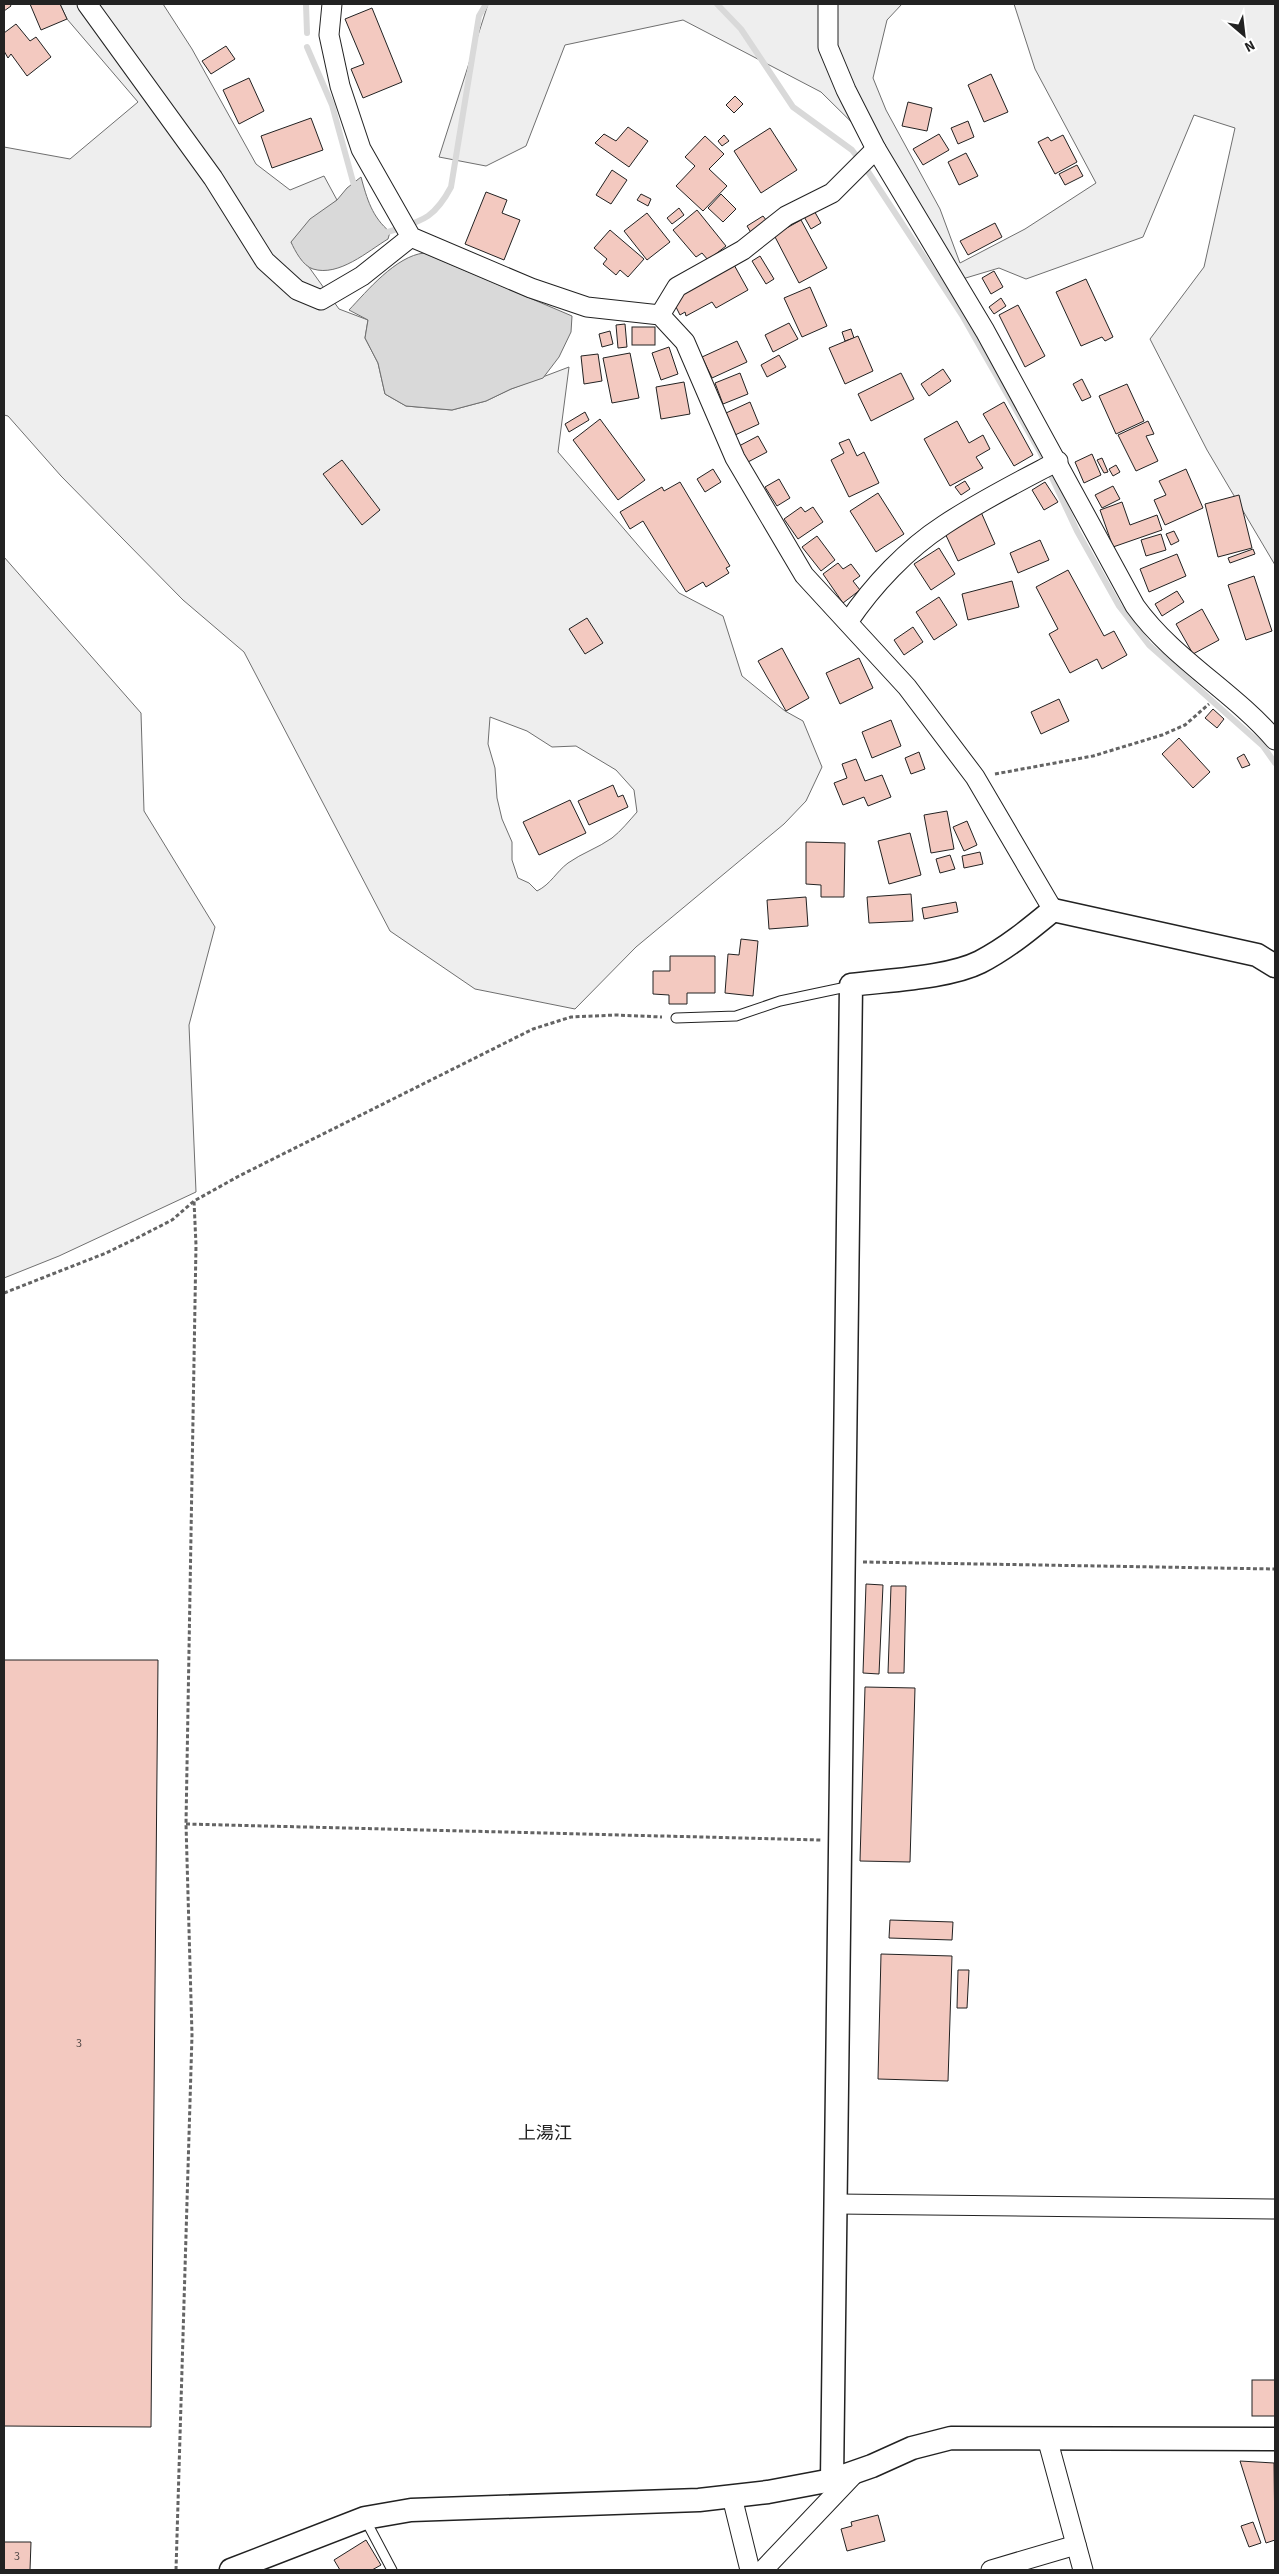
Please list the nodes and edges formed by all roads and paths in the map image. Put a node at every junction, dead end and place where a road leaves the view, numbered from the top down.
1 (86, 4) edge
2 (332, 4) edge
3 (828, 4) edge
4 (866, 159) junction
5 (407, 228) junction
6 (660, 315) junction
7 (1050, 465) junction
8 (848, 622) junction
9 (1209, 704) dead end
10 (1275, 740) edge
11 (974, 777) junction
12 (1053, 910) junction
13 (1275, 966) edge
14 (851, 986) junction
15 (676, 1018) joint
16 (194, 1201) junction
17 (4, 1293) edge
18 (843, 1562) junction
19 (1275, 1569) edge
20 (186, 1824) junction
21 (839, 1840) junction
22 (837, 2204) junction
23 (1275, 2209) edge
24 (1047, 2438) junction
25 (1275, 2438) edge
26 (857, 2471) junction
27 (832, 2480) junction
28 (732, 2497) junction
29 (365, 2518) junction
30 (1076, 2545) junction
31 (266, 2564) edge
32 (176, 2570) edge
33 (232, 2570) edge
34 (392, 2570) edge
35 (750, 2570) edge
36 (764, 2570) edge
37 (991, 2570) edge
38 (1083, 2570) edge

1 - 5 street
2 - 5 street
3 - 4 street
4 - 6 street
4 - 7 street
5 - 6 street
6 - 8 street
7 - 8 street
7 - 10 street
8 - 11 street
9 - 11 path
11 - 12 street
12 - 13 street
12 - 14 street
14 - 15 lane
14 - 18 street
15 - 16 path
16 - 17 path
16 - 20 path
18 - 19 path
18 - 21 street
20 - 21 path
20 - 32 path
21 - 22 street
22 - 23 street
22 - 27 street
24 - 25 street
24 - 26 street
24 - 30 street
26 - 27 street
26 - 36 street
27 - 28 street
28 - 29 street
28 - 35 street
29 - 31 street
29 - 34 lane
30 - 37 street
30 - 38 street
31 - 33 street

